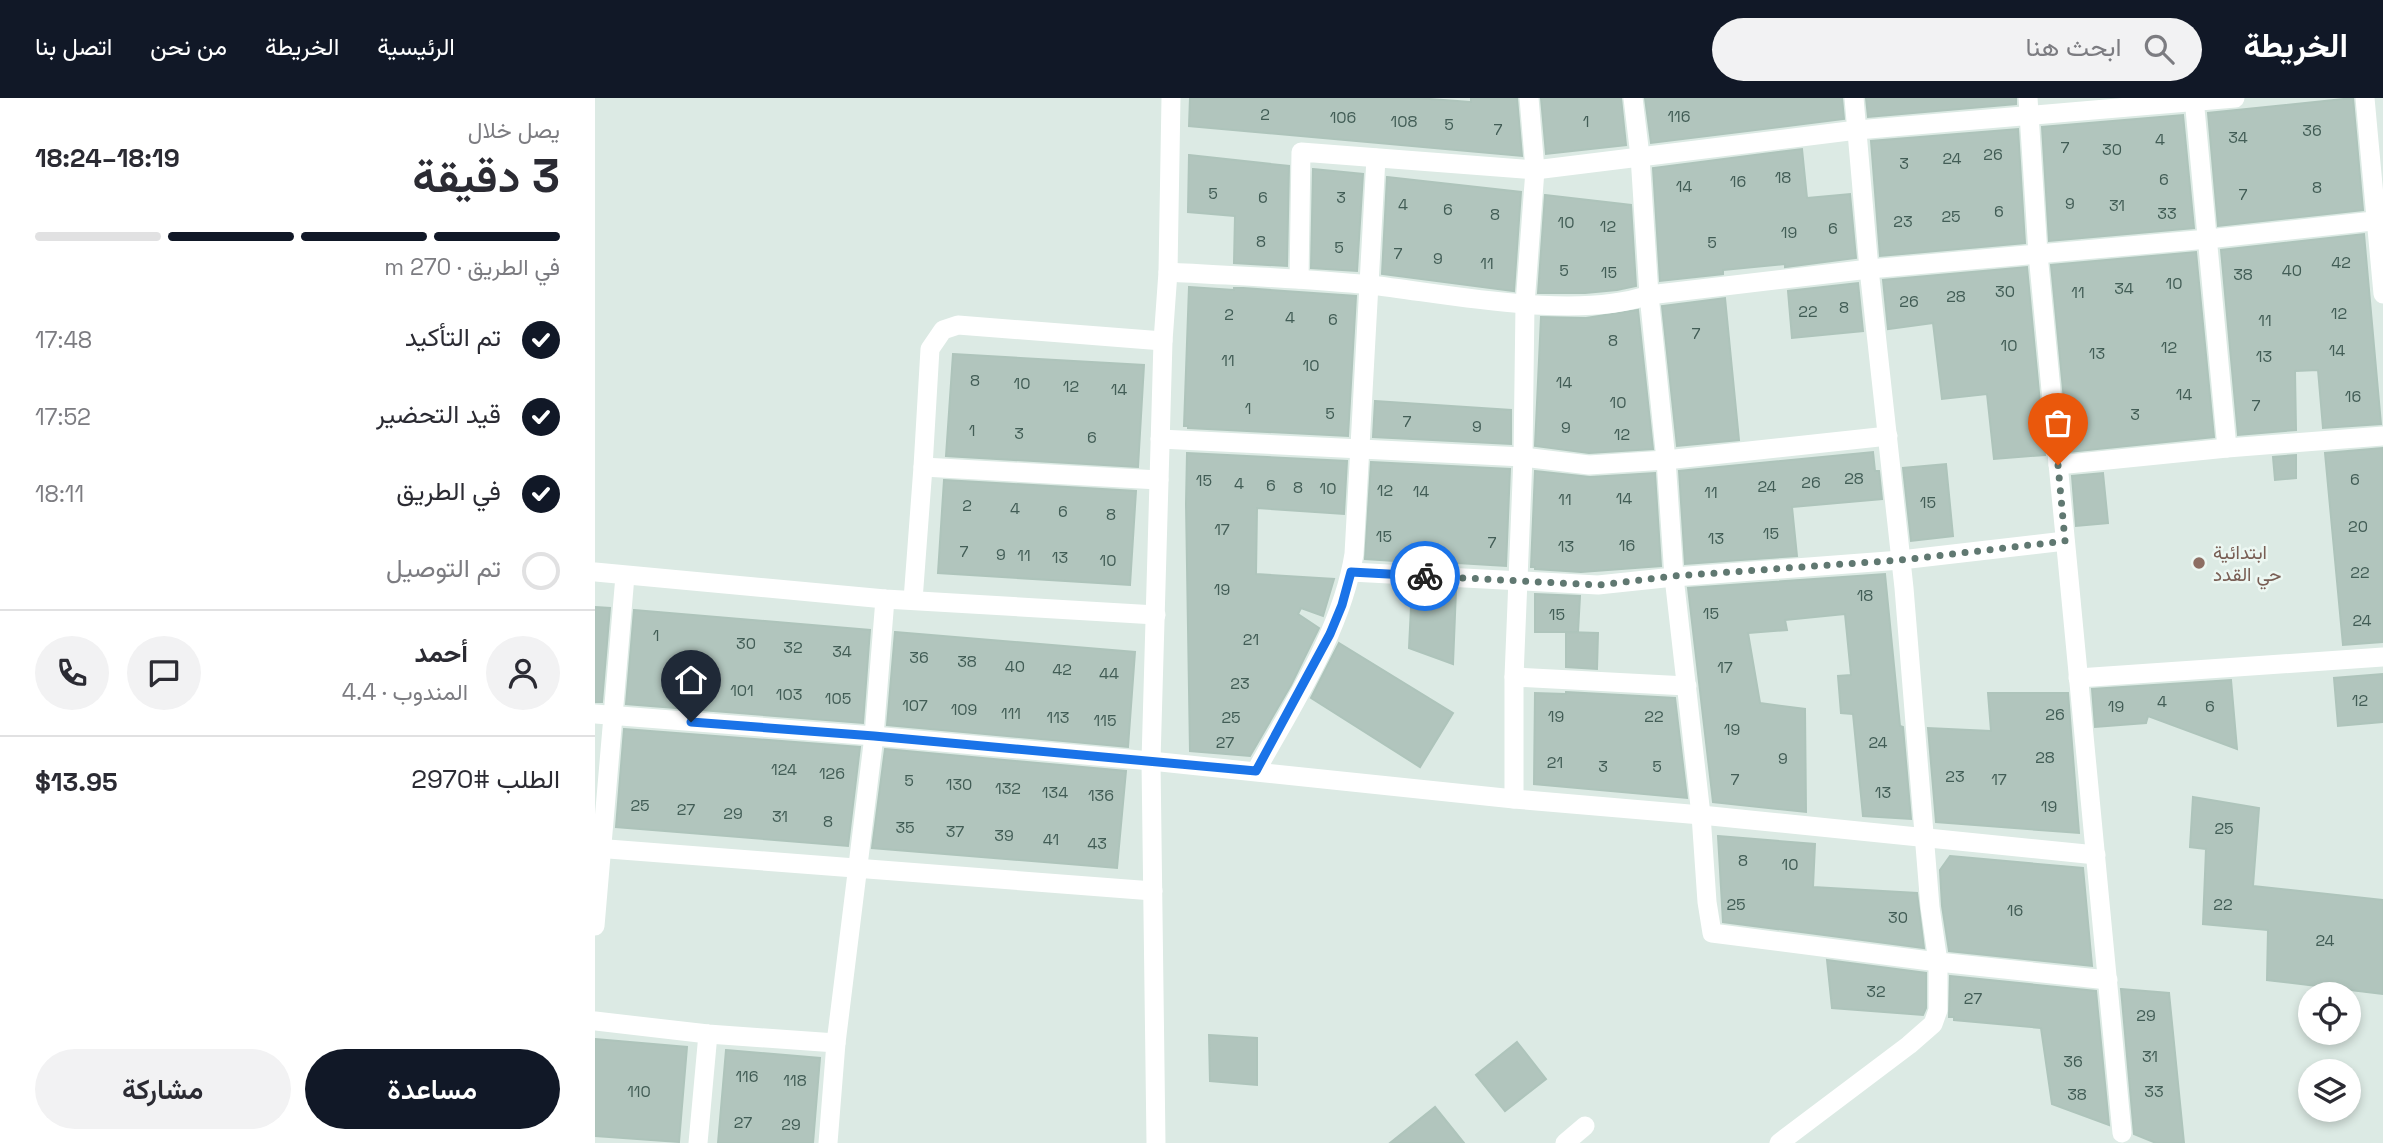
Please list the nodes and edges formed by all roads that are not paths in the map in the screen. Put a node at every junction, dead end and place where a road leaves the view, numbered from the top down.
1 (1171, 98) edge
2 (1529, 98) edge
3 (1633, 98) edge
4 (1854, 98) edge
5 (2235, 98) edge
6 (2365, 98) edge
7 (2194, 100) edge
8 (2028, 106) edge
9 (1857, 130) junction
10 (1640, 156) junction
11 (1376, 158) junction
12 (1535, 170) junction
13 (2380, 221) edge
14 (2208, 239) junction
15 (2038, 254) junction
16 (1869, 270) junction
17 (1168, 272) junction
18 (1299, 279) junction
19 (1369, 285) junction
20 (2383, 294) edge
21 (1649, 295) junction
22 (1525, 304) junction
23 (1163, 341) junction
24 (1888, 436) junction
25 (2383, 436) edge
26 (1160, 439) junction
27 (2227, 448) junction
28 (1360, 450) junction
29 (1523, 457) junction
30 (1666, 460) junction
31 (2058, 465) junction
32 (923, 467) junction
33 (1160, 480) junction
34 (2065, 541) junction
35 (1901, 560) junction
36 (595, 572) edge
37 (1351, 572) junction
38 (625, 576) junction
39 (1674, 576) junction
40 (1519, 582) junction
41 (885, 599) junction
42 (913, 600) junction
43 (1156, 615) junction
44 (2383, 657) edge
45 (1514, 677) junction
46 (2078, 678) junction
47 (1687, 686) junction
48 (604, 715) edge
49 (874, 736) junction
50 (1151, 761) junction
51 (1256, 771) junction
52 (1514, 799) junction
53 (1701, 815) junction
54 (1925, 836) junction
55 (598, 848) edge
56 (2096, 855) junction
57 (857, 868) junction
58 (1153, 891) junction
59 (595, 926) edge
60 (1938, 962) junction
61 (2108, 980) junction
62 (595, 1021) edge
63 (708, 1034) junction
64 (836, 1044) junction
65 (1585, 1126) dead end
66 (2122, 1133) dead end
67 (698, 1143) edge
68 (828, 1143) edge
69 (1156, 1143) edge
70 (1565, 1143) edge
71 (1779, 1143) edge

1 - 17 street
2 - 12 street
3 - 10 street
4 - 9 street
5 - 7 street
6 - 13 street
7 - 8 street
7 - 14 street
8 - 9 street
8 - 15 street
9 - 10 street
9 - 16 street
10 - 12 street
10 - 21 street
11 - 12 street
11 - 18 street
11 - 19 street
12 - 22 street
13 - 14 street
13 - 20 street
14 - 15 street
14 - 27 street
15 - 16 street
15 - 31 street
16 - 21 street
16 - 24 street
17 - 18 street
17 - 23 street
18 - 19 street
19 - 22 street
19 - 28 street
21 - 22 street
21 - 30 street
22 - 29 street
23 - 26 street
23 - 32 street
24 - 30 street
24 - 35 street
25 - 27 street
26 - 28 street
26 - 33 street
27 - 31 street
28 - 29 street
28 - 37 street
29 - 30 street
29 - 40 street
30 - 39 street
31 - 34 street
32 - 33 street
32 - 42 street
33 - 43 street
34 - 35 street
34 - 46 street
35 - 39 street
35 - 54 street
36 - 38 street
37 - 40 street
37 - 51 street
38 - 41 street
38 - 48 street
39 - 40 street
39 - 47 street
40 - 45 street
41 - 42 street
41 - 49 street
42 - 43 street
43 - 50 street
44 - 46 street
45 - 47 street
45 - 52 street
46 - 56 street
47 - 53 street
48 - 49 street
48 - 55 street
49 - 50 street
49 - 57 street
50 - 51 street
50 - 58 street
51 - 52 street
52 - 53 street
53 - 54 street
53 - 60 street
54 - 56 street
54 - 60 street
55 - 57 street
55 - 59 street
56 - 61 street
57 - 58 street
57 - 64 street
58 - 69 street
60 - 61 street
60 - 71 street
61 - 66 street
62 - 63 street
63 - 64 street
63 - 67 street
64 - 68 street
65 - 70 street

